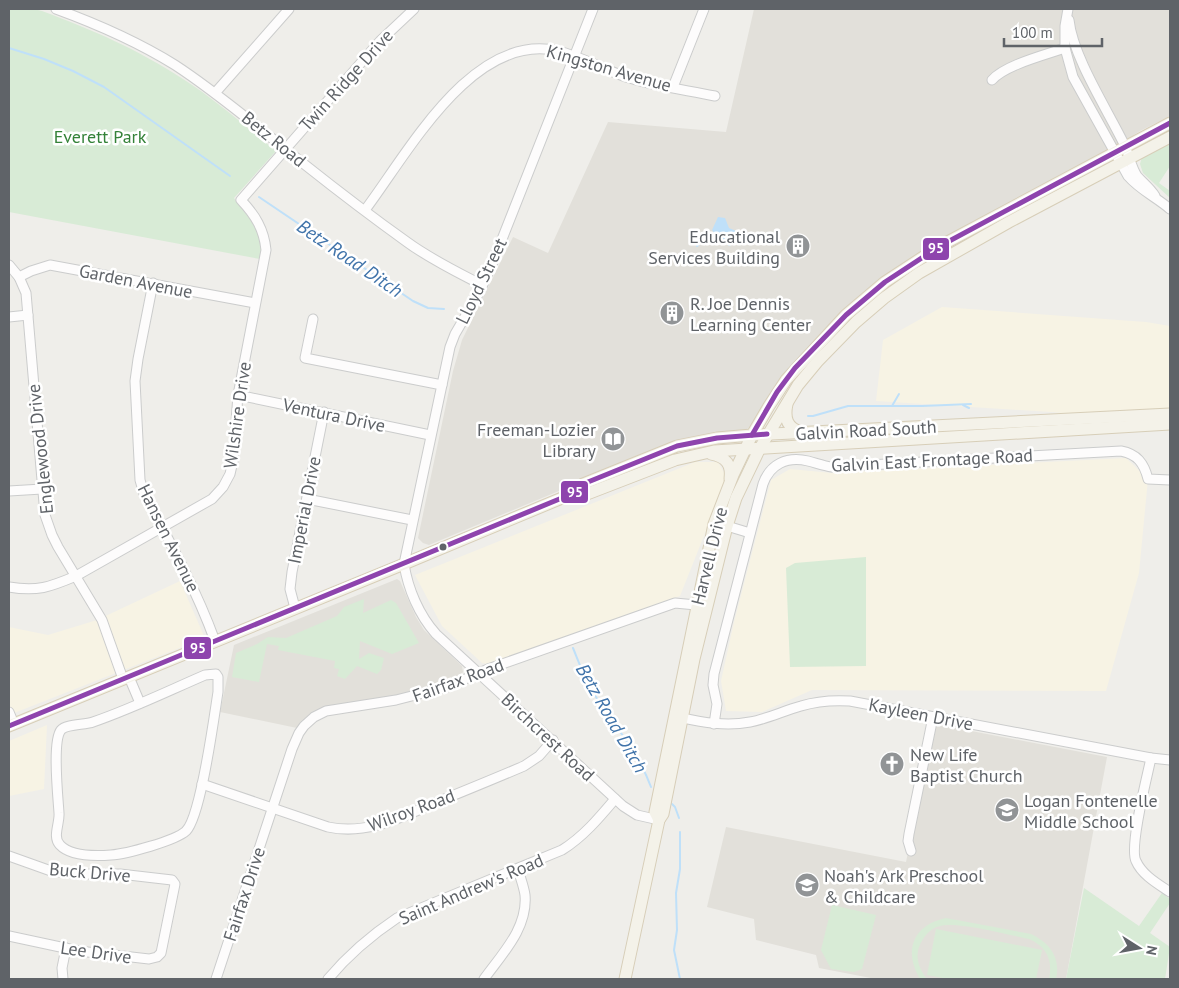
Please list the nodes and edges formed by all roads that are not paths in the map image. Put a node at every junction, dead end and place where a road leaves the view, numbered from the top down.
1 (56, 9) edge
2 (289, 9) edge
3 (414, 9) edge
4 (593, 9) edge
5 (704, 9) edge
6 (1068, 9) edge
7 (1064, 48) junction
8 (574, 56) junction
9 (992, 80) dead end
10 (673, 87) junction
11 (215, 93) junction
12 (715, 96) dead end
13 (1170, 123) edge
14 (1170, 137) edge
15 (1126, 147) junction
16 (285, 148) junction
17 (1114, 153) junction
18 (1131, 158) junction
19 (1120, 164) junction
20 (1155, 196) junction
21 (241, 200) joint
22 (1170, 208) edge
23 (365, 210) junction
24 (9, 265) edge
25 (19, 277) junction
26 (152, 283) junction
27 (482, 285) junction
28 (255, 303) junction
29 (28, 315) junction
30 (9, 316) edge
31 (313, 319) dead end
32 (442, 385) junction
33 (238, 395) junction
34 (789, 397) junction
35 (324, 412) junction
36 (1170, 414) edge
37 (1170, 424) edge
38 (808, 433) junction
39 (767, 434) junction
40 (430, 435) junction
41 (752, 435) junction
42 (760, 448) junction
43 (746, 449) junction
44 (704, 453) junction
45 (1170, 480) edge
46 (729, 483) junction
47 (42, 489) junction
48 (9, 491) edge
49 (574, 492) junction
50 (307, 499) junction
51 (412, 520) junction
52 (727, 526) junction
53 (162, 527) junction
54 (750, 533) junction
55 (404, 564) junction
56 (76, 576) junction
57 (9, 587) edge
58 (696, 605) junction
59 (295, 608) junction
60 (215, 641) junction
61 (478, 673) junction
62 (126, 678) junction
63 (140, 703) junction
64 (9, 712) edge
65 (677, 717) junction
66 (933, 717) junction
67 (714, 724) junction
68 (11, 725) edge
69 (553, 740) junction
70 (1150, 758) junction
71 (1170, 760) edge
72 (202, 784) junction
73 (616, 799) junction
74 (272, 808) junction
75 (659, 820) junction
76 (911, 851) dead end
77 (9, 856) edge
78 (518, 868) junction
79 (1170, 892) edge
80 (166, 932) joint
81 (9, 936) edge
82 (66, 948) junction
83 (63, 979) edge
84 (216, 979) edge
85 (328, 979) edge
86 (484, 979) edge
87 (625, 979) edge

1 - 11 street, Betz Road
2 - 11 street
3 - 16 street, Twin Ridge Drive
4 - 8 street, Lloyd Street
5 - 10 street
6 - 7 street
6 - 15 street
7 - 9 street
7 - 17 street
8 - 10 street, Kingston Avenue
8 - 23 street, Kingston Avenue
8 - 27 street, Lloyd Street
10 - 12 street, Kingston Avenue
11 - 16 street, Betz Road
13 - 15 main road, Harvell Drive
14 - 18 main road, Harvell Drive
15 - 17 main road, Harvell Drive
15 - 18 street
16 - 21 street, Twin Ridge Drive
16 - 23 street, Betz Road
17 - 19 street
17 - 41 main road, Harvell Drive
18 - 19 main road, Harvell Drive
18 - 20 street
19 - 20 street
19 - 34 main road, Harvell Drive
20 - 22 street
21 - 28 street, Wilshire Drive
23 - 27 street, Betz Road
24 - 25 street, Englewood Drive
25 - 26 street, Garden Avenue
25 - 29 street, Englewood Drive
26 - 28 street, Garden Avenue
26 - 53 street, Hansen Avenue
27 - 32 street, Lloyd Street
28 - 33 street, Wilshire Drive
29 - 30 street
29 - 47 street, Englewood Drive
31 - 32 street
32 - 40 street, Lloyd Street
33 - 35 street, Ventura Drive
33 - 53 street, Wilshire Drive
34 - 38 main road
34 - 39 main road, Harvell Drive
35 - 40 street, Ventura Drive
35 - 50 street, Imperial Drive
36 - 38 main road, Galvin Road South
37 - 42 main road, Galvin Road South
38 - 39 main road, Galvin Road South
39 - 41 main road, Galvin Road South
39 - 42 main road, Harvell Drive
40 - 51 street, Lloyd Street
41 - 43 main road, Harvell Drive
41 - 49 main road, Galvin Road South
42 - 43 main road, Galvin Road South
42 - 52 main road, Harvell Drive
43 - 44 main road, Galvin Road South
43 - 46 main road, Harvell Drive
44 - 46 main road
44 - 49 main road, Galvin Road South
45 - 54 street, Galvin East Frontage Road
46 - 58 main road, Harvell Drive
47 - 48 street
47 - 56 street, Englewood Drive
49 - 55 main road, Galvin Road South
50 - 51 street
50 - 59 street, Imperial Drive
51 - 55 street, Lloyd Street
52 - 54 street
52 - 65 main road, Harvell Drive
53 - 56 street, Wilshire Drive
53 - 60 street, Hansen Avenue
54 - 67 street, Galvin East Frontage Road
55 - 59 main road, Galvin Road South
55 - 61 street, Birchcrest Road
56 - 57 street, Wilshire Drive
56 - 62 street, Englewood Drive
58 - 61 street, Fairfax Road
58 - 65 main road, Harvell Drive
59 - 60 main road, Galvin Road South
60 - 62 main road, Galvin Road South
61 - 69 street, Birchcrest Road
61 - 74 street, Fairfax Road
62 - 63 street, Englewood Drive
62 - 68 main road, Galvin Road South
63 - 72 street
63 - 72 street
64 - 68 street
65 - 67 street, Kayleen Drive
65 - 75 main road, Harvell Drive
66 - 67 street, Kayleen Drive
66 - 70 street, Kayleen Drive
66 - 76 street
69 - 73 street, Birchcrest Road
69 - 74 street, Wilroy Road
70 - 71 street, Kayleen Drive
70 - 79 street
72 - 74 street, Wilroy Road
73 - 75 street, Birchcrest Road
73 - 78 street, Saint Andrew's Road
74 - 84 street, Fairfax Drive
75 - 87 main road, Harvell Drive
77 - 80 street, Buck Drive
78 - 85 street, Saint Andrew's Road
78 - 86 street
80 - 82 street, Lee Drive
81 - 82 street, Lee Drive
82 - 83 street

